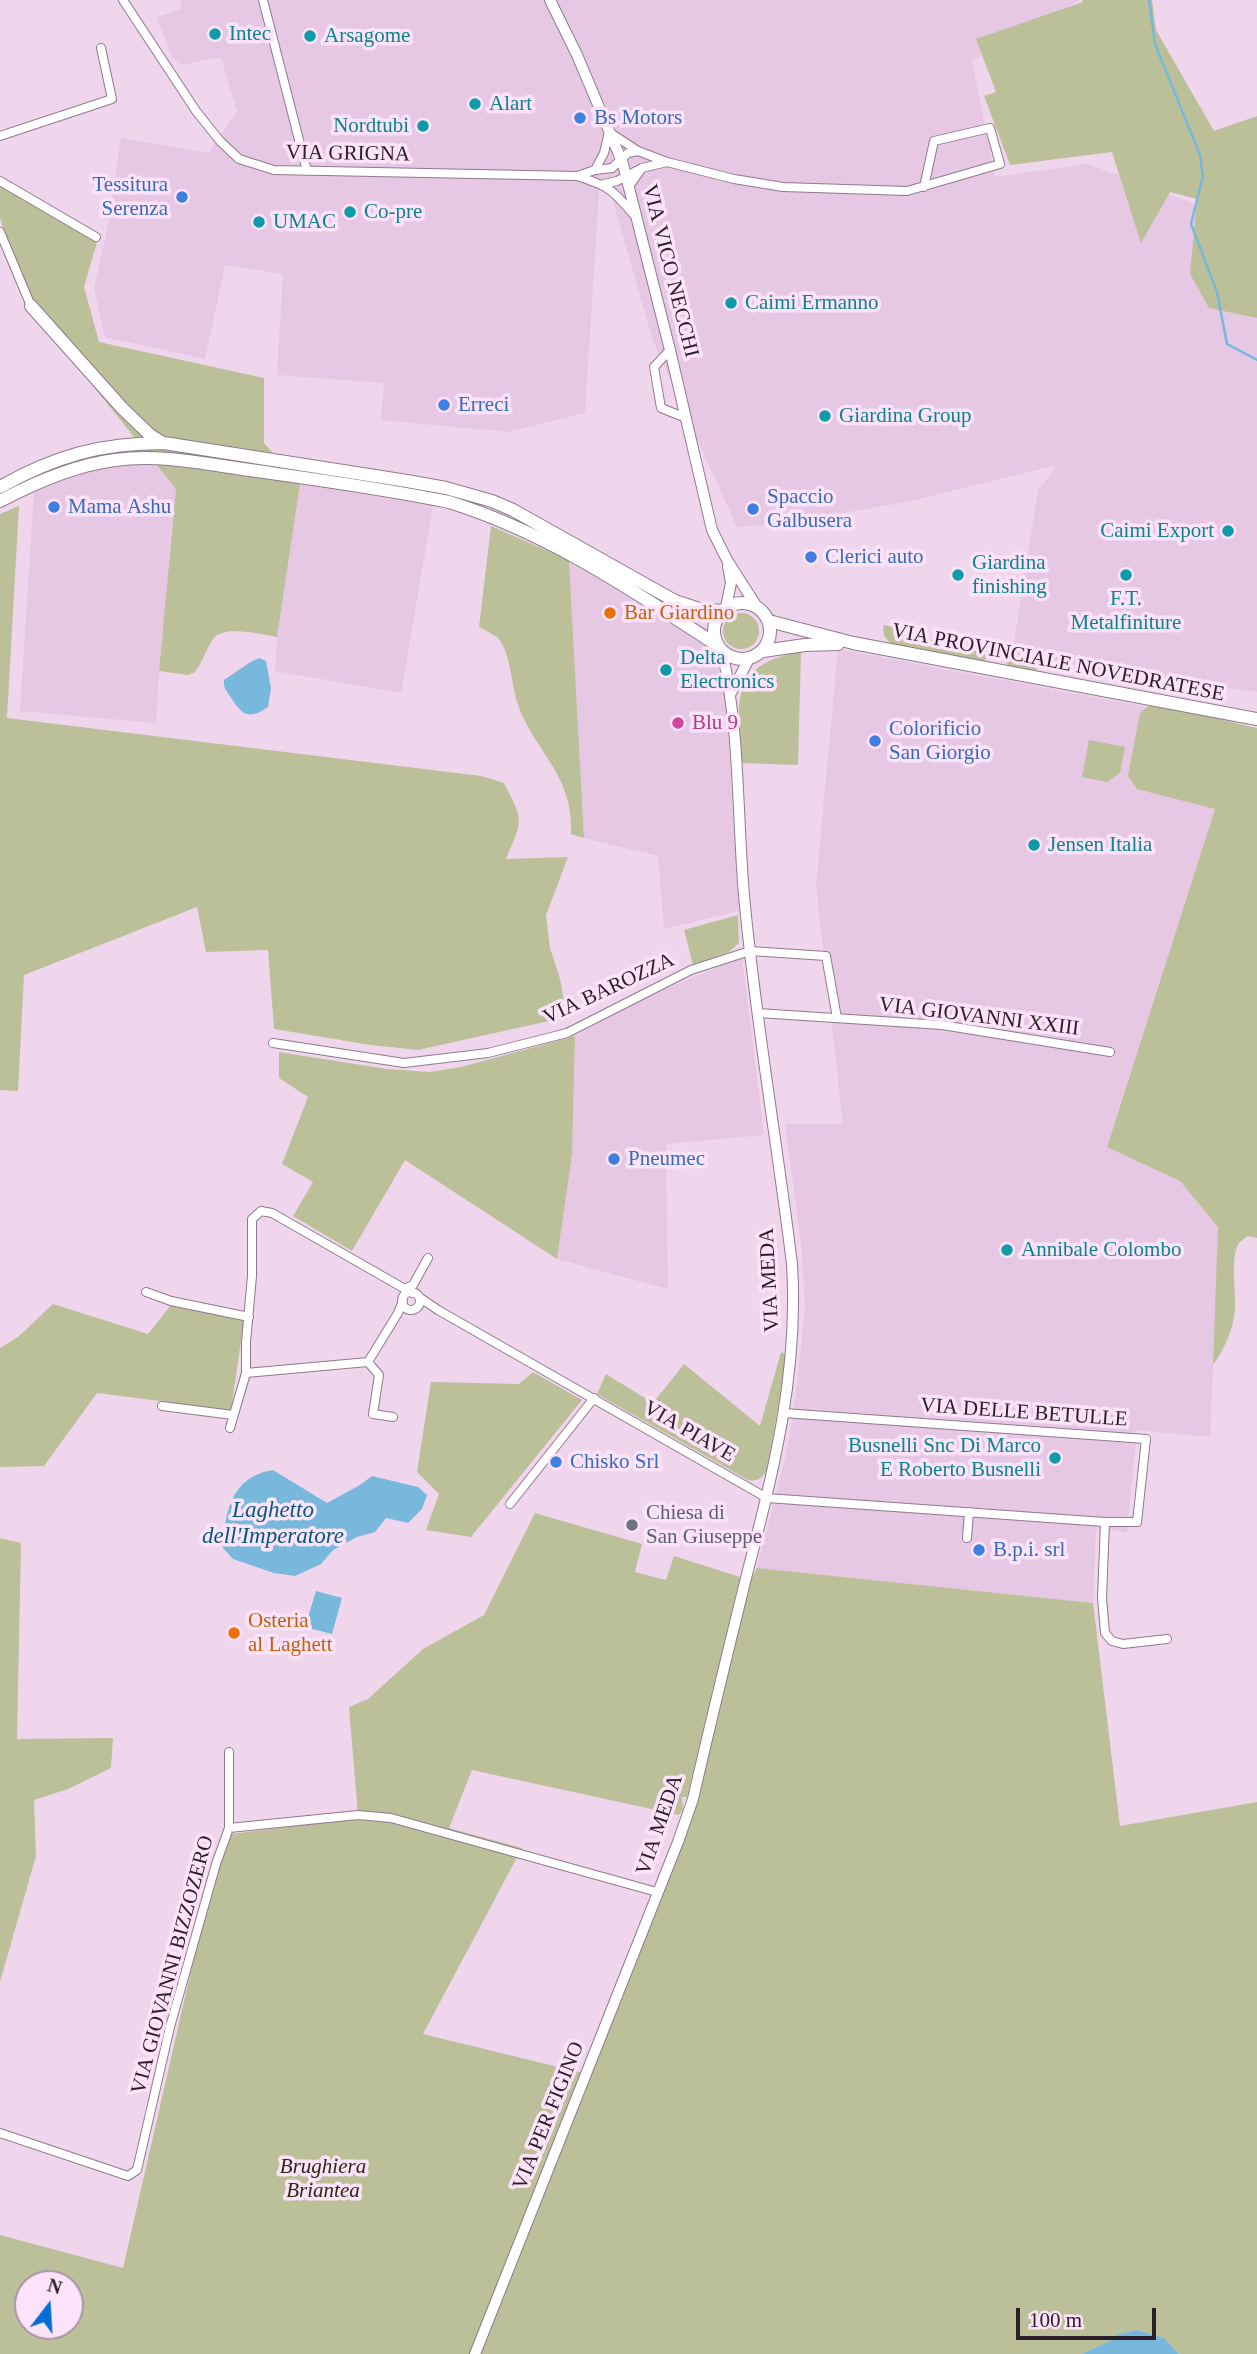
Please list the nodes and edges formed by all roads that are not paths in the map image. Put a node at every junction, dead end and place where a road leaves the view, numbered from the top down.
1 (122, 0) edge
2 (263, 0) edge
3 (550, 0) edge
4 (101, 48) dead end
5 (609, 132) junction
6 (0, 136) edge
7 (638, 151) junction
8 (621, 158) junction
9 (667, 162) junction
10 (612, 168) junction
11 (595, 170) junction
12 (307, 171) junction
13 (577, 176) junction
14 (628, 180) junction
15 (0, 181) edge
16 (604, 184) junction
17 (924, 187) junction
18 (639, 220) junction
19 (0, 232) edge
20 (96, 237) dead end
21 (31, 306) joint
22 (670, 350) junction
23 (686, 418) junction
24 (163, 443) junction
25 (0, 487) edge
26 (0, 501) edge
27 (727, 560) junction
28 (757, 607) junction
29 (724, 609) junction
30 (769, 621) junction
31 (853, 643) junction
32 (720, 648) junction
33 (763, 651) junction
34 (749, 659) junction
35 (731, 693) junction
36 (1257, 719) edge
37 (751, 951) junction
38 (758, 1013) junction
39 (837, 1018) junction
40 (273, 1043) dead end
41 (1110, 1052) dead end
42 (428, 1258) dead end
43 (146, 1292) dead end
44 (408, 1298) junction
45 (429, 1305) junction
46 (249, 1317) junction
47 (368, 1362) junction
48 (246, 1373) junction
49 (594, 1398) junction
50 (162, 1406) dead end
51 (784, 1413) junction
52 (233, 1415) junction
53 (393, 1417) dead end
54 (230, 1428) dead end
55 (767, 1498) junction
56 (510, 1504) dead end
57 (969, 1512) junction
58 (1105, 1522) junction
59 (967, 1538) dead end
60 (1167, 1639) dead end
61 (229, 1752) dead end
62 (229, 1828) junction
63 (657, 1892) junction
64 (0, 2133) edge
65 (475, 2354) edge

1 - 12 street, VIA GRIGNA
2 - 12 street
3 - 5 street, VIA VICO NECCHI
4 - 6 street
5 - 7 street
5 - 8 street, VIA VICO NECCHI
5 - 11 street
7 - 8 street
7 - 9 street
8 - 10 street
8 - 14 street, VIA VICO NECCHI
9 - 14 street
9 - 17 street
10 - 11 street
10 - 14 street
11 - 13 street
12 - 13 street, VIA GRIGNA
13 - 16 street, VIA GRIGNA
14 - 16 street
14 - 18 street, VIA VICO NECCHI
15 - 20 street
16 - 18 street, VIA GRIGNA
17 - 17 street
18 - 22 street, VIA VICO NECCHI
19 - 21 street
21 - 24 main road
22 - 23 street, VIA VICO NECCHI
22 - 23 street
23 - 27 street, VIA VICO NECCHI
24 - 25 main road
24 - 29 main road
26 - 32 main road
27 - 28 street, VIA VICO NECCHI
27 - 29 street, VIA VICO NECCHI
28 - 29 main road
28 - 30 main road
29 - 32 main road
30 - 31 main road, VIA PROVINCIALE NOVEDRATESE
30 - 33 main road
31 - 33 main road, VIA PROVINCIALE NOVEDRATESE
31 - 36 main road, VIA PROVINCIALE NOVEDRATESE
32 - 34 main road
32 - 35 street, VIA MEDA
33 - 34 main road
34 - 35 street
35 - 37 street, VIA MEDA
37 - 38 street, VIA MEDA
37 - 39 street
37 - 40 street, VIA BAROZZA
38 - 39 street, VIA GIOVANNI XXIII
38 - 51 street, VIA MEDA
39 - 41 street, VIA GIOVANNI XXIII
42 - 44 street
43 - 46 street
44 - 45 street, VIA PIAVE
44 - 45 street
44 - 46 street, VIA PIAVE
44 - 47 street
45 - 49 street, VIA PIAVE
46 - 48 street
47 - 48 street
47 - 53 street
48 - 52 street
49 - 55 street, VIA PIAVE
49 - 56 street
50 - 52 street
51 - 55 street, VIA MEDA
51 - 58 street, VIA DELLE BETULLE
52 - 54 street
55 - 57 street
55 - 63 street, VIA MEDA
57 - 58 street
57 - 59 street
58 - 60 street
61 - 62 street
62 - 63 street, VIA GIOVANNI BIZZOZERO
62 - 64 street, VIA GIOVANNI BIZZOZERO
63 - 65 street, VIA PER FIGINO

